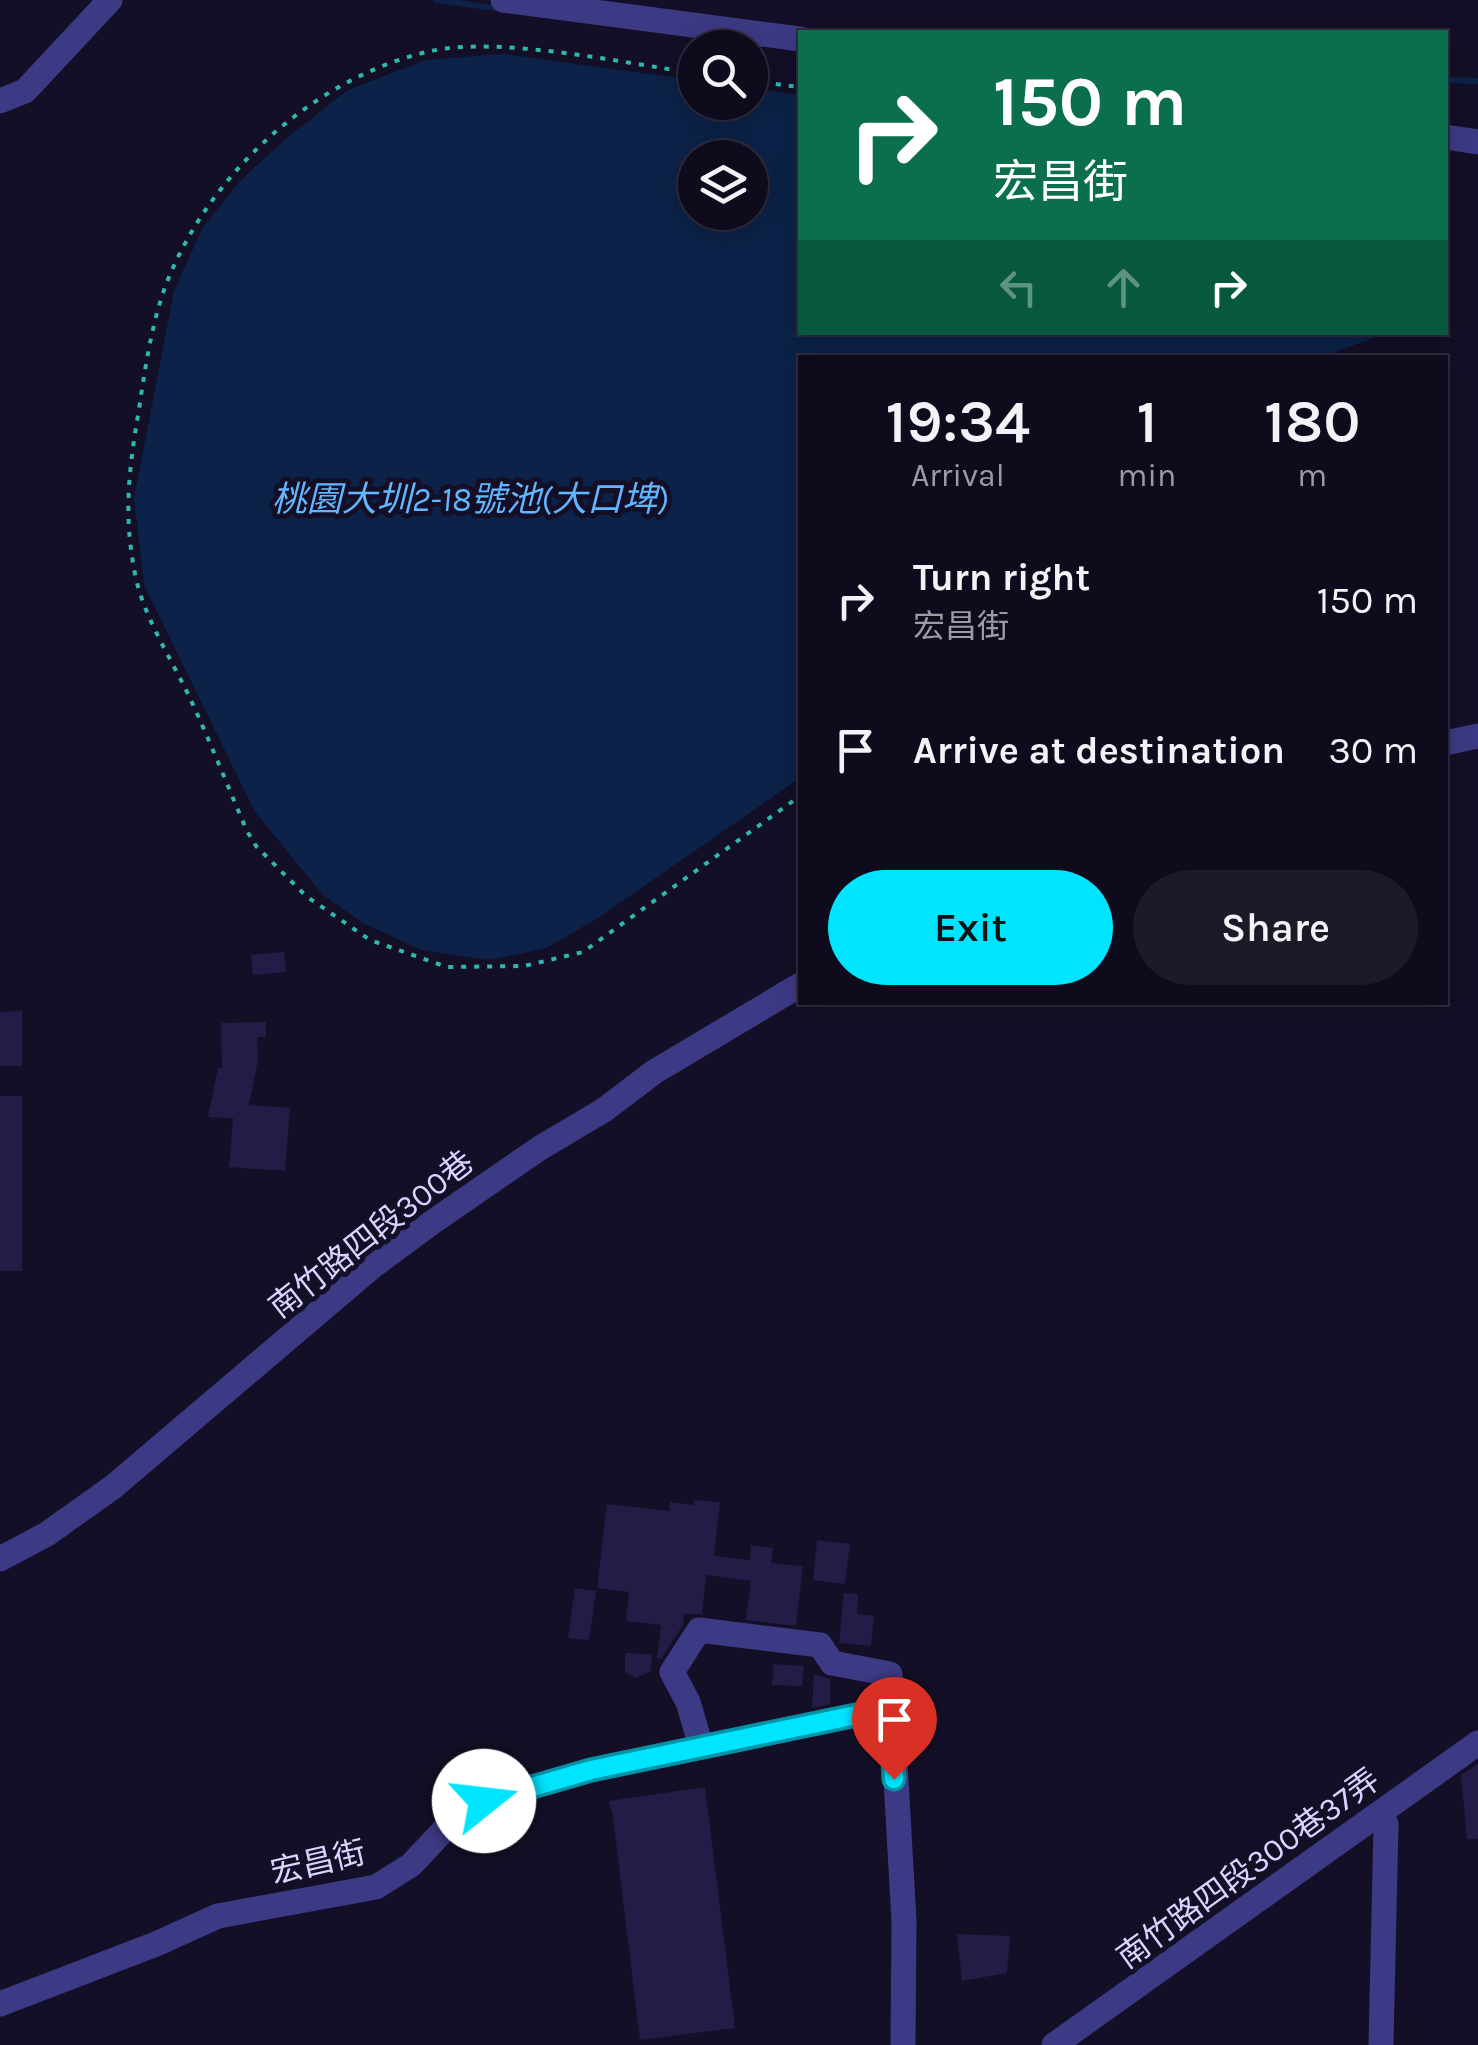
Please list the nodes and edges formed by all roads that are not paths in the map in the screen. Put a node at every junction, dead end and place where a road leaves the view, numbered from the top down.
1 (110, 0) edge
2 (503, 0) edge
3 (798, 40) edge
4 (0, 101) edge
5 (1448, 137) edge
6 (1478, 142) edge
7 (1478, 736) edge
8 (1448, 742) edge
9 (798, 985) edge
10 (0, 1559) edge
11 (890, 1708) junction
12 (1478, 1743) edge
13 (701, 1746) junction
14 (1381, 1813) junction
15 (0, 2004) edge
16 (903, 2045) edge
17 (1054, 2045) edge
18 (1381, 2045) edge

1 - 4 street
2 - 3 street
5 - 6 street
7 - 8 street
9 - 10 street, 南竹路四段300巷
11 - 13 street, 宏昌街
11 - 13 street
11 - 16 street
12 - 14 street, 南竹路四段300巷37弄
13 - 15 street, 宏昌街
14 - 17 street, 南竹路四段300巷37弄
14 - 18 street

